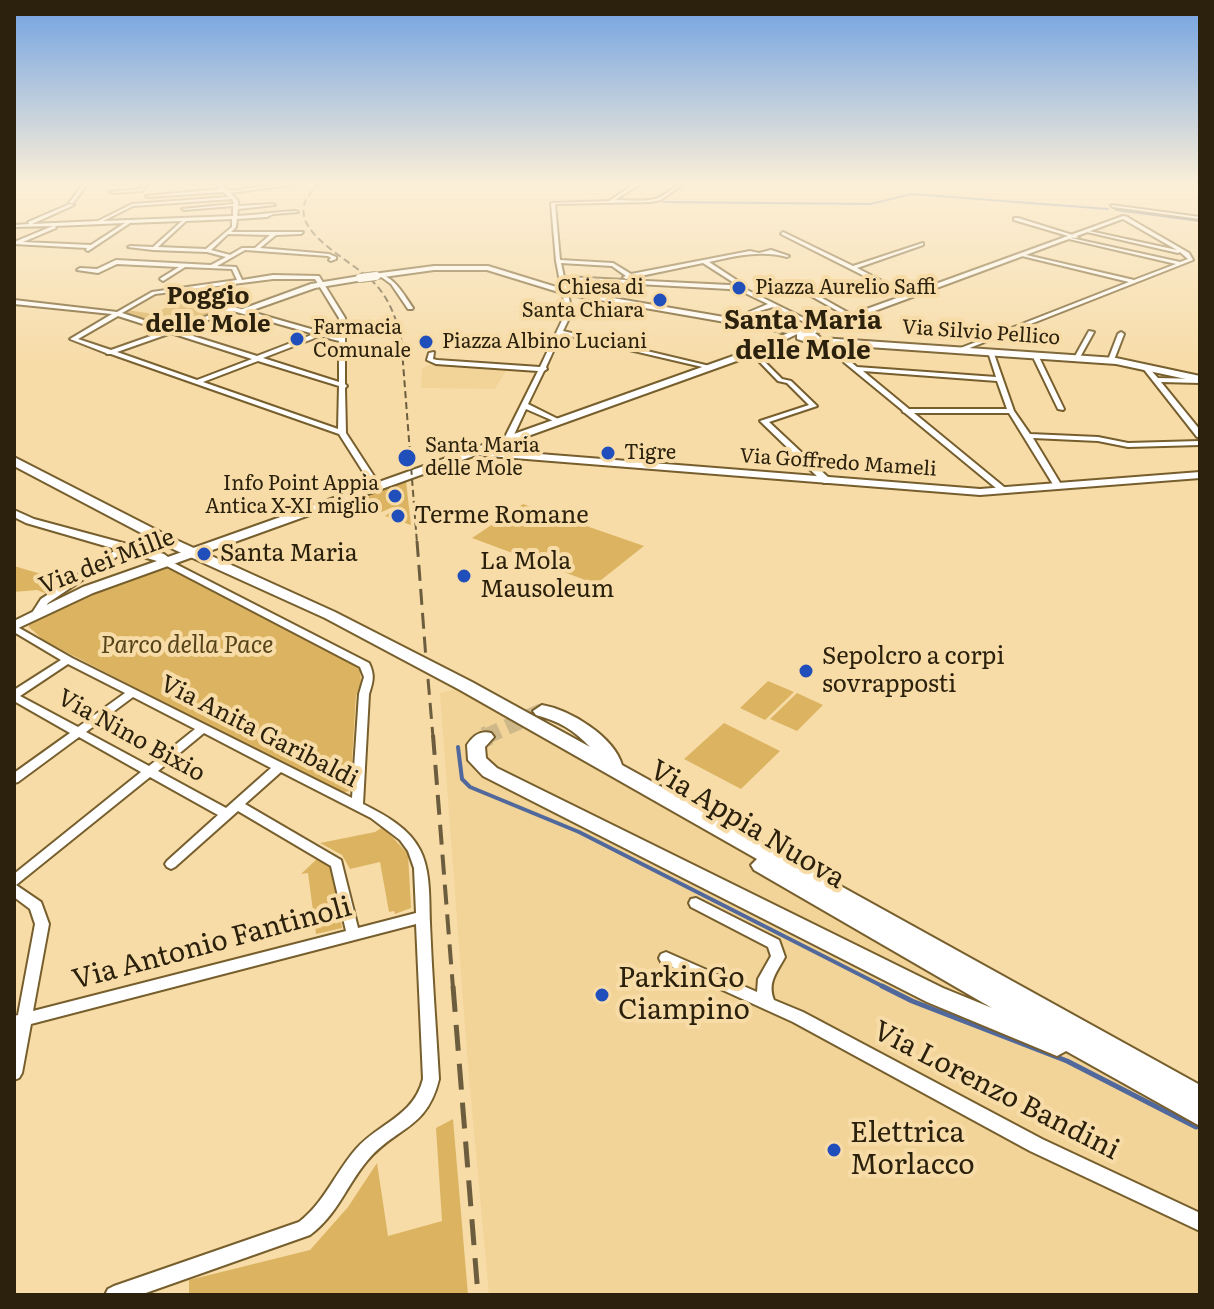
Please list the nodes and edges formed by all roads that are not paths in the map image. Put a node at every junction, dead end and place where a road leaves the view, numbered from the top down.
1 (17, 244) edge
2 (97, 244) edge
3 (158, 244) edge
4 (215, 244) edge
5 (262, 244) edge
6 (557, 244) edge
7 (805, 244) edge
8 (921, 244) dead end
9 (1056, 244) edge
10 (1099, 244) edge
11 (1143, 244) edge
12 (1170, 244) edge
13 (93, 247) junction
14 (130, 247) dead end
15 (153, 249) junction
16 (256, 249) junction
17 (207, 251) junction
18 (56, 252) dead end
19 (84, 253) junction
20 (1187, 254) junction
21 (1024, 255) junction
22 (229, 256) junction
23 (787, 256) dead end
24 (91, 257) dead end
25 (331, 260) dead end
26 (558, 261) junction
27 (704, 261) junction
28 (1168, 261) junction
29 (1183, 265) junction
30 (182, 267) junction
31 (211, 267) junction
32 (852, 268) junction
33 (80, 270) dead end
34 (379, 276) junction
35 (630, 276) junction
36 (163, 279) dead end
37 (561, 279) junction
38 (611, 280) junction
39 (240, 281) junction
40 (1136, 283) junction
41 (322, 284) junction
42 (732, 285) junction
43 (546, 286) junction
44 (799, 287) dead end
45 (168, 291) junction
46 (565, 292) junction
47 (908, 296) junction
48 (14, 302) edge
49 (772, 305) junction
50 (410, 308) dead end
51 (237, 310) junction
52 (115, 313) junction
53 (751, 313) dead end
54 (852, 317) junction
55 (171, 331) junction
56 (560, 332) junction
57 (1091, 332) dead end
58 (319, 334) junction
59 (810, 334) junction
60 (1121, 334) dead end
61 (342, 340) junction
62 (825, 341) junction
63 (960, 350) junction
64 (753, 352) junction
65 (991, 352) junction
66 (109, 353) junction
67 (432, 353) dead end
68 (1035, 355) junction
69 (258, 358) junction
70 (1077, 358) junction
71 (1111, 360) junction
72 (1144, 366) junction
73 (711, 367) junction
74 (544, 369) junction
75 (855, 369) junction
76 (1000, 379) junction
77 (1156, 380) junction
78 (1200, 380) edge
79 (196, 383) junction
80 (344, 386) junction
81 (526, 406) junction
82 (1061, 409) dead end
83 (905, 411) junction
84 (1011, 411) junction
85 (558, 421) junction
86 (342, 433) junction
87 (1200, 435) edge
88 (1028, 436) junction
89 (508, 439) junction
90 (1200, 443) edge
91 (472, 452) junction
92 (14, 454) edge
93 (14, 461) edge
94 (1200, 475) edge
95 (827, 481) junction
96 (1058, 486) junction
97 (377, 487) junction
98 (1005, 491) junction
99 (14, 513) edge
100 (30, 521) junction
101 (14, 529) edge
102 (125, 547) junction
103 (194, 552) junction
104 (163, 559) junction
105 (265, 586) junction
106 (37, 613) junction
107 (14, 616) edge
108 (14, 627) edge
109 (68, 660) junction
110 (132, 693) junction
111 (14, 696) edge
112 (542, 711) dead end
113 (202, 729) junction
114 (78, 732) junction
115 (485, 737) dead end
116 (278, 768) junction
117 (149, 771) junction
118 (623, 774) junction
119 (14, 779) edge
120 (357, 807) junction
121 (232, 809) junction
122 (171, 864) dead end
123 (14, 881) edge
124 (14, 890) edge
125 (696, 903) dead end
126 (423, 917) junction
127 (353, 934) junction
128 (666, 958) dead end
129 (769, 1004) junction
130 (18, 1021) edge
131 (1117, 1069) junction
132 (14, 1073) edge
133 (1200, 1098) edge
134 (1200, 1114) edge
135 (1200, 1222) edge
136 (114, 1295) edge

1 - 13 street
2 - 13 street
3 - 15 street
4 - 17 street
5 - 16 street
6 - 26 street
7 - 32 street
8 - 32 street
9 - 21 street
10 - 28 street
11 - 20 street
12 - 20 street
13 - 19 street
14 - 15 street
15 - 17 street
16 - 22 street
16 - 25 street
17 - 22 street
18 - 19 street
19 - 24 street
20 - 28 street
20 - 29 street
21 - 40 street
21 - 47 street
22 - 31 street
23 - 27 street
26 - 35 street
26 - 37 street
27 - 35 street
27 - 42 street
28 - 29 street
29 - 40 street
30 - 31 street
30 - 33 street
30 - 36 street
31 - 39 street
32 - 47 street
34 - 41 street, bridge
34 - 43 street
34 - 50 street
35 - 38 street
37 - 38 street
37 - 43 street
37 - 46 street
38 - 42 street
39 - 41 street
39 - 45 street
40 - 63 street
41 - 51 street
41 - 61 street
42 - 49 street
43 - 46 street
44 - 54 street
45 - 51 street
45 - 52 street
46 - 56 street
46 - 59 street
47 - 54 street
48 - 52 street
49 - 53 street
49 - 59 street
51 - 55 street
51 - 58 street
52 - 55 street
52 - 66 street
54 - 59 street
55 - 66 street
55 - 69 street
56 - 73 street
56 - 74 street
57 - 70 street
58 - 61 street
58 - 69 street
59 - 62 street, Via Silvio Pellico
59 - 64 street, Via dei Mille
60 - 71 street
61 - 80 street
62 - 63 street, Via Silvio Pellico
62 - 75 street
63 - 65 street, Via Silvio Pellico
64 - 73 street, Via dei Mille
64 - 95 street
65 - 68 street, Via Silvio Pellico
65 - 76 street
66 - 79 street
67 - 74 street
68 - 70 street, Via Silvio Pellico
68 - 82 street
69 - 79 street
69 - 80 street
70 - 71 street, Via Silvio Pellico
71 - 72 street, Via Silvio Pellico
72 - 77 street
72 - 78 street, Via Silvio Pellico
73 - 85 street, Via dei Mille
74 - 81 street
75 - 76 street
75 - 83 street
76 - 84 street
77 - 78 street
77 - 87 street
79 - 86 street
80 - 86 street
81 - 85 street
81 - 89 street
83 - 84 street
83 - 98 street
84 - 88 street
85 - 89 street, Via dei Mille
86 - 97 street
88 - 90 street
88 - 96 street
89 - 91 street, Via dei Mille
91 - 95 street, Via Goffredo Mameli
91 - 97 street, Via dei Mille
92 - 103 main road, Via Appia Nuova
93 - 103 main road, Via Appia Nuova
94 - 96 street, Via Goffredo Mameli
95 - 98 street, Via Goffredo Mameli
96 - 98 street, Via Goffredo Mameli
97 - 103 street, Via dei Mille
99 - 100 street
100 - 101 street
100 - 102 street
102 - 104 street
102 - 106 street, Via dei Mille
103 - 104 street, Via dei Mille
103 - 105 main road, Via Appia Nuova
104 - 106 street, Via dei Mille
104 - 120 street
105 - 118 main road, Via Appia Nuova
105 - 131 main road, Via Appia Nuova
106 - 107 street
106 - 108 street, Via dei Mille
108 - 109 street, Via Anita Garibaldi
109 - 110 street, Via Anita Garibaldi
109 - 111 street
110 - 113 street, Via Anita Garibaldi
110 - 114 street
111 - 114 street, Via Nino Bixio
112 - 118 main road
113 - 116 street, Via Anita Garibaldi
113 - 117 street
114 - 117 street, Via Nino Bixio
114 - 119 street
115 - 131 main road
116 - 120 street, Via Anita Garibaldi
116 - 121 street
117 - 121 street, Via Nino Bixio
117 - 123 street
118 - 133 main road, Via Appia Nuova
120 - 126 street, Via Anita Garibaldi
121 - 122 street
121 - 127 street, Via Nino Bixio
124 - 130 street
125 - 129 street
126 - 127 street, Via Antonio Fantinoli
126 - 136 street, Via Anita Garibaldi
127 - 130 street, Via Antonio Fantinoli
128 - 129 street, Via Lorenzo Bandini
129 - 135 street, Via Lorenzo Bandini
130 - 132 street
131 - 134 main road, Via Appia Nuova

